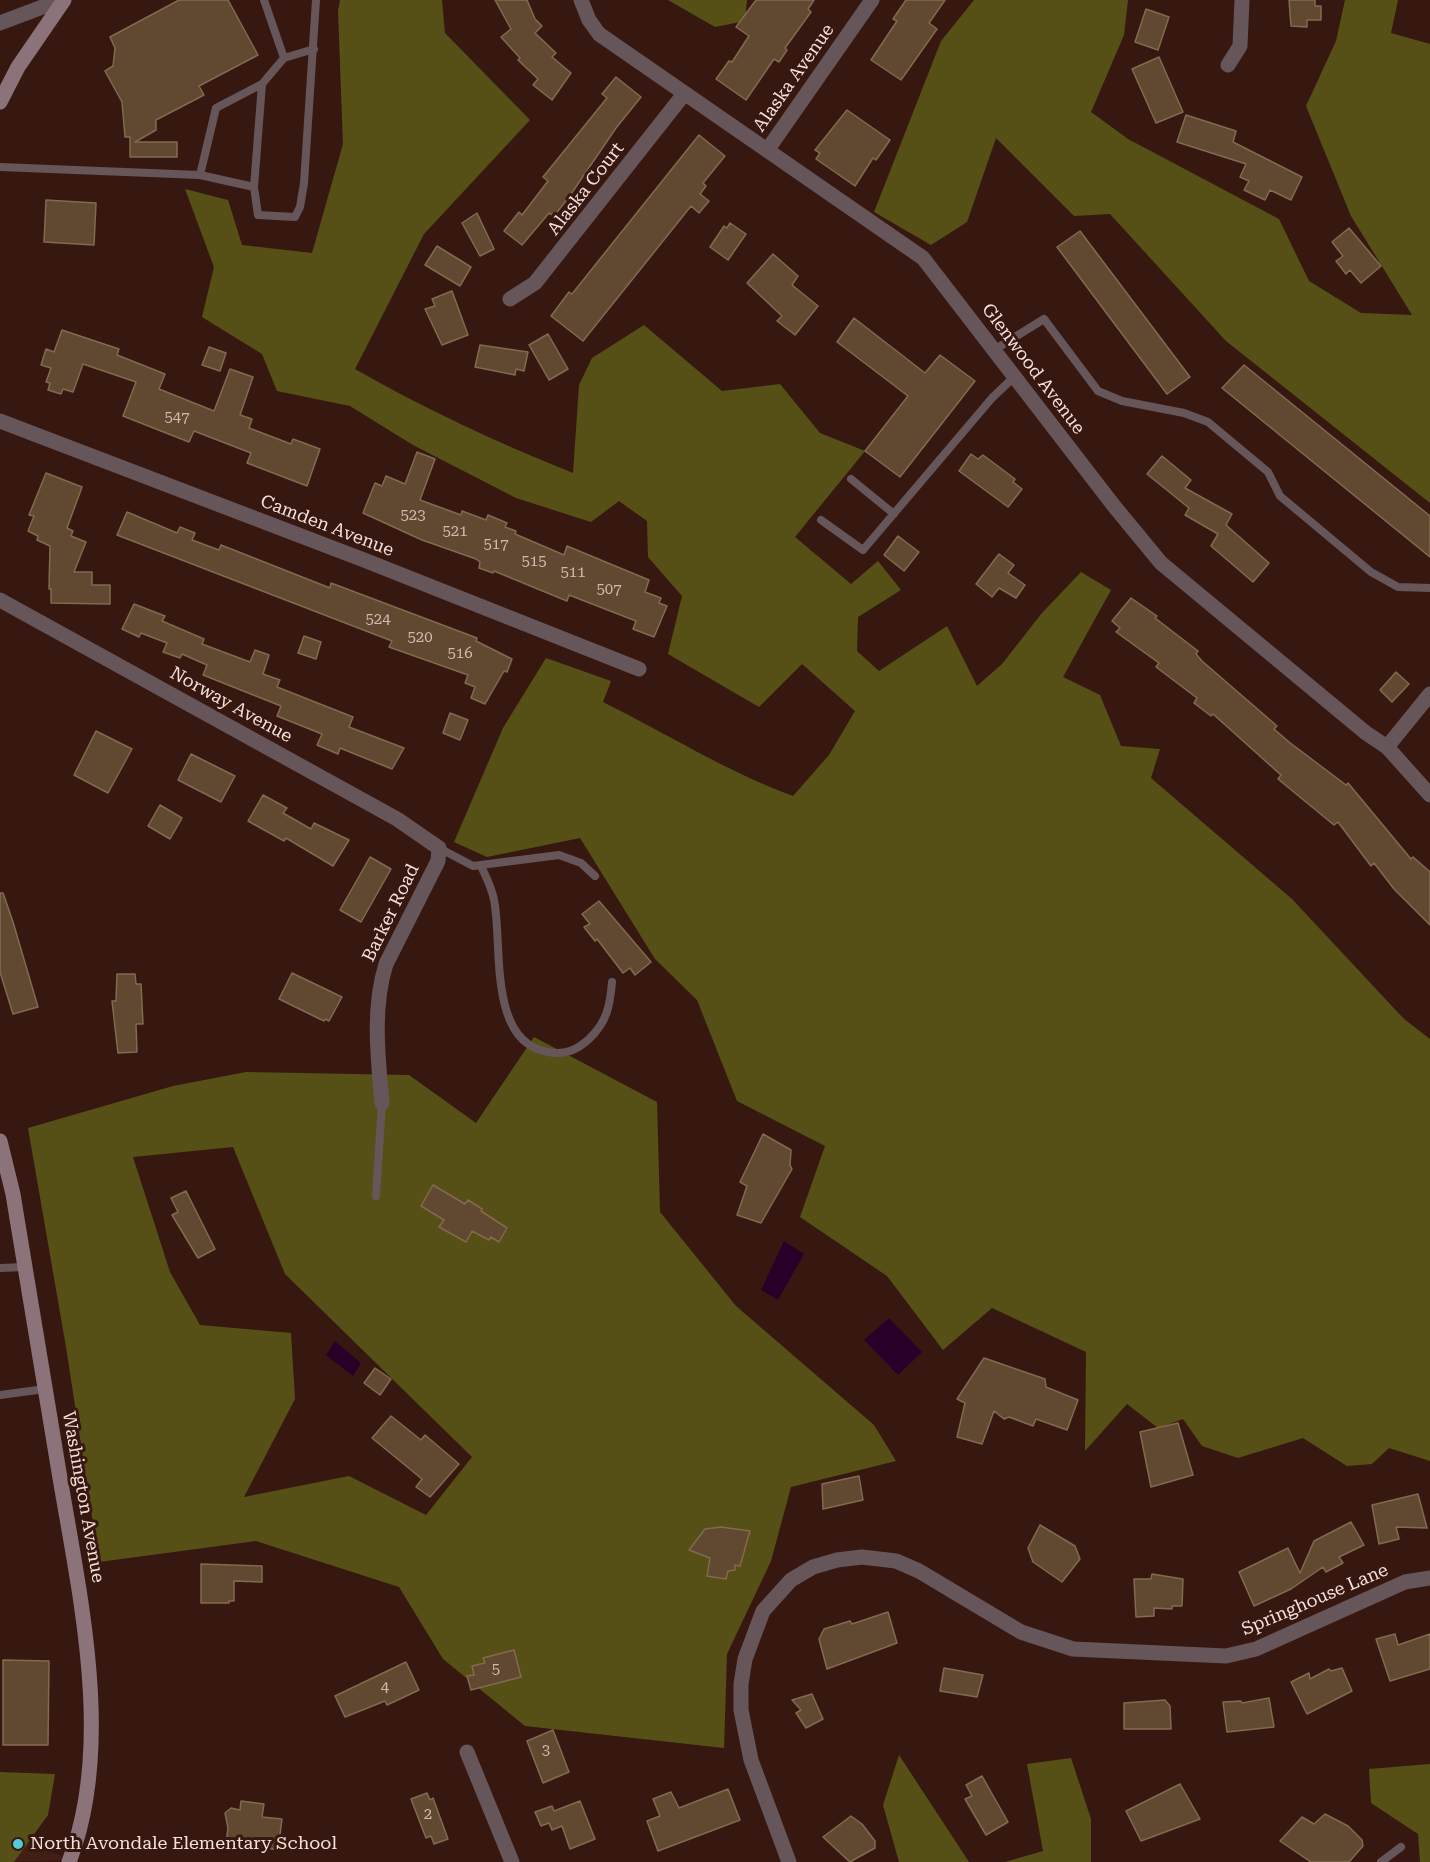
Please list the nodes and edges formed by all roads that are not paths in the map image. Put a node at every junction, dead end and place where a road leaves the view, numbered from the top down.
1 (62, 0) edge
2 (264, 0) edge
3 (316, 0) edge
4 (581, 0) edge
5 (872, 0) edge
6 (1242, 0) edge
7 (0, 23) edge
8 (314, 49) junction
9 (284, 58) junction
10 (1228, 65) dead end
11 (262, 84) junction
12 (684, 94) junction
13 (0, 102) edge
14 (768, 149) junction
15 (0, 167) edge
16 (200, 175) junction
17 (254, 187) junction
18 (510, 299) dead end
19 (994, 350) junction
20 (1014, 377) junction
21 (0, 421) edge
22 (851, 479) dead end
23 (894, 514) junction
24 (821, 520) dead end
25 (1430, 588) edge
26 (0, 600) edge
27 (639, 669) dead end
28 (1430, 694) edge
29 (1387, 747) junction
30 (1430, 795) edge
31 (440, 848) junction
32 (481, 866) junction
33 (595, 876) dead end
34 (612, 982) dead end
35 (382, 1103) joint
36 (0, 1143) edge
37 (376, 1196) dead end
38 (25, 1267) junction
39 (0, 1268) edge
40 (45, 1389) junction
41 (0, 1395) edge
42 (1430, 1578) edge
43 (467, 1752) dead end
44 (1401, 1847) dead end
45 (69, 1862) edge
46 (512, 1862) edge
47 (789, 1862) edge
48 (1381, 1862) edge

1 - 7 street
1 - 13 street
2 - 9 lane
3 - 8 lane
4 - 12 street, Glenwood Avenue
5 - 14 street, Alaska Avenue
6 - 10 street
8 - 9 lane
8 - 17 lane
9 - 11 lane
11 - 16 lane
11 - 17 lane
12 - 14 street, Glenwood Avenue
12 - 18 street, Alaska Court
14 - 19 street, Glenwood Avenue
15 - 16 lane
16 - 17 lane
19 - 20 street, Glenwood Avenue
19 - 25 lane
20 - 23 lane
20 - 29 street, Glenwood Avenue
21 - 27 street, Camden Avenue
22 - 23 lane
23 - 24 lane
26 - 31 street, Norway Avenue
28 - 29 street
29 - 30 street, Glenwood Avenue
31 - 32 lane
31 - 35 street, Barker Road
32 - 33 lane
32 - 34 lane
35 - 37 lane
36 - 38 street, Washington Avenue
38 - 39 lane
38 - 40 street, Washington Avenue
40 - 41 lane
40 - 45 street, Washington Avenue
42 - 47 street, Springhouse Lane
43 - 46 street
44 - 48 lane

